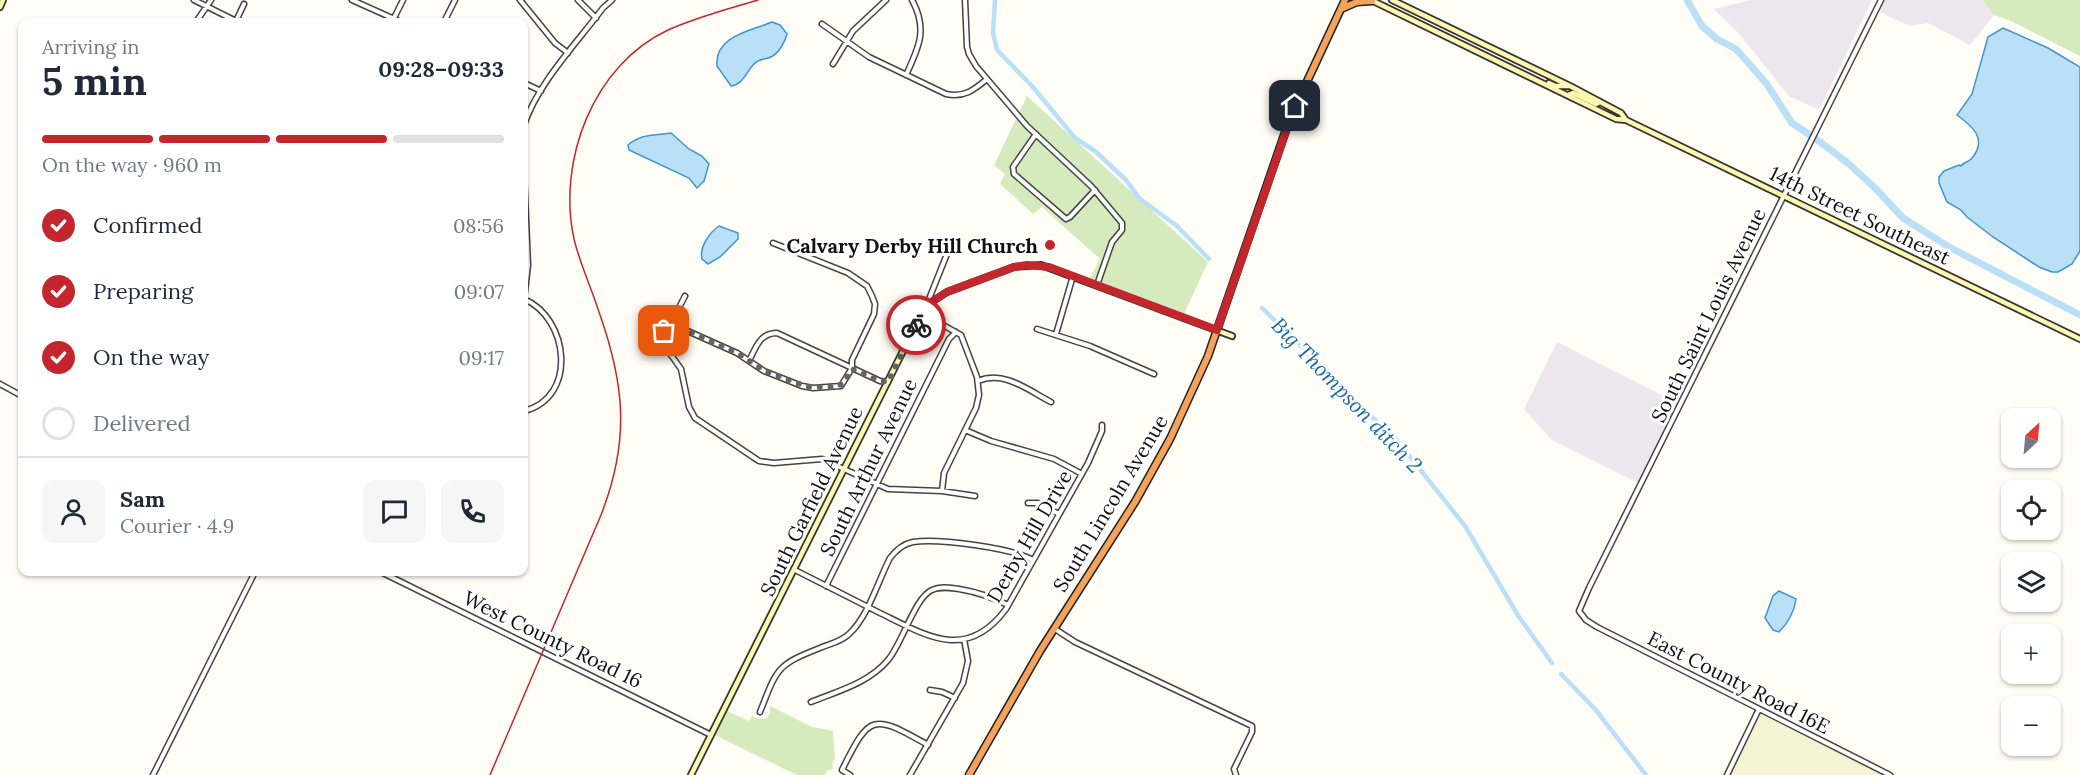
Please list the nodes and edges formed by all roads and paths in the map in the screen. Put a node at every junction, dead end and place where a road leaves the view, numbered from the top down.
1 (3, 0) edge
2 (194, 0) edge
3 (211, 0) edge
4 (352, 0) edge
5 (403, 0) edge
6 (455, 0) edge
7 (520, 0) edge
8 (578, 0) edge
9 (612, 0) edge
10 (886, 0) edge
11 (912, 0) edge
12 (965, 0) edge
13 (1346, 0) edge
14 (1372, 0) edge
15 (1392, 0) edge
16 (1881, 0) edge
17 (244, 4) dead end
18 (206, 6) junction
19 (0, 7) edge
20 (1341, 9) junction
21 (198, 18) edge
22 (229, 18) edge
23 (239, 18) edge
24 (387, 18) edge
25 (394, 18) edge
26 (446, 18) edge
27 (596, 18) junction
28 (822, 24) dead end
29 (846, 41) junction
30 (568, 53) junction
31 (833, 64) dead end
32 (1519, 72) junction
33 (906, 75) junction
34 (987, 79) junction
35 (528, 85) edge
36 (1570, 86) junction
37 (541, 91) junction
38 (1568, 95) junction
39 (1600, 102) junction
40 (528, 111) edge
41 (1626, 120) junction
42 (1036, 134) junction
43 (1095, 190) junction
44 (1784, 195) junction
45 (953, 239) dead end
46 (773, 243) dead end
47 (1072, 276) junction
48 (1097, 285) junction
49 (685, 296) dead end
50 (528, 302) edge
51 (923, 314) junction
52 (672, 324) junction
53 (646, 327) dead end
54 (1037, 329) dead end
55 (1217, 330) junction
56 (662, 331) junction
57 (957, 332) junction
58 (1056, 334) junction
59 (1232, 336) dead end
60 (2080, 339) edge
61 (749, 361) junction
62 (852, 369) junction
63 (1154, 374) dead end
64 (978, 381) junction
65 (888, 382) junction
66 (0, 384) edge
67 (18, 394) edge
68 (1051, 402) dead end
69 (528, 409) edge
70 (1102, 425) dead end
71 (965, 430) junction
72 (844, 468) junction
73 (1082, 474) junction
74 (876, 484) junction
75 (942, 492) junction
76 (975, 496) dead end
77 (1028, 503) dead end
78 (1059, 514) junction
79 (1033, 560) junction
80 (795, 570) junction
81 (253, 576) edge
82 (389, 576) edge
83 (826, 586) junction
84 (1008, 605) junction
85 (867, 606) junction
86 (1579, 611) joint
87 (908, 627) junction
88 (1054, 628) junction
89 (964, 639) junction
90 (930, 690) dead end
91 (955, 698) junction
92 (812, 702) dead end
93 (1759, 709) junction
94 (760, 712) dead end
95 (711, 735) junction
96 (928, 745) junction
97 (153, 775) edge
98 (691, 775) edge
99 (850, 775) edge
100 (909, 775) edge
101 (969, 775) edge
102 (1236, 775) edge
103 (1727, 775) edge
104 (1890, 775) edge

1 - 19 main road
2 - 18 street
3 - 18 street
4 - 24 street
5 - 25 street
6 - 26 street
7 - 30 street
8 - 27 street
9 - 27 street
10 - 29 street
11 - 33 street
12 - 34 street
13 - 20 highway, South Lincoln Avenue
14 - 20 highway
14 - 32 main road, 14th Street Southeast
15 - 36 main road, 14th Street Southeast
16 - 44 street, South Saint Louis Avenue
17 - 23 street
18 - 21 street
18 - 22 street
20 - 55 highway, South Lincoln Avenue
27 - 30 street
28 - 29 street
29 - 31 street
29 - 33 street
30 - 37 street
32 - 36 main road
32 - 38 main road, 14th Street Southeast
33 - 34 street
34 - 42 street
35 - 37 street
36 - 39 main road, 14th Street Southeast
37 - 40 street
38 - 39 main road
38 - 41 main road, 14th Street Southeast
39 - 41 main road, 14th Street Southeast
41 - 44 main road, 14th Street Southeast
42 - 43 street
42 - 43 street
43 - 48 street
44 - 60 main road, 14th Street Southeast
44 - 86 street, South Saint Louis Avenue
45 - 51 street, South Garfield Avenue
46 - 62 street
47 - 48 main road
47 - 51 main road
47 - 58 street
48 - 55 main road
49 - 52 street
50 - 69 street
51 - 57 street
51 - 65 main road, South Garfield Avenue
52 - 56 street
52 - 61 street
53 - 56 street
54 - 58 street
55 - 59 main road
55 - 88 highway, South Lincoln Avenue
56 - 72 street
57 - 64 street
57 - 74 street, South Arthur Avenue
58 - 63 street
61 - 62 street
61 - 62 street
62 - 65 street
64 - 68 street
64 - 71 street
65 - 72 main road, South Garfield Avenue
66 - 67 street
70 - 73 street, Derby Hill Drive
71 - 73 street
71 - 75 street
72 - 74 street
72 - 80 main road, South Garfield Avenue
73 - 78 street, Derby Hill Drive
74 - 75 street
74 - 83 street, South Arthur Avenue
75 - 76 street
77 - 78 street
78 - 79 street, Derby Hill Drive
79 - 84 street, Derby Hill Drive
79 - 85 street
80 - 83 street, Derby Hill Drive
80 - 95 main road, South Garfield Avenue
81 - 97 street
82 - 95 street, West County Road 16
83 - 85 street, Derby Hill Drive
84 - 87 street
84 - 89 street, Derby Hill Drive
85 - 87 street, Derby Hill Drive
85 - 94 street
86 - 93 street, East County Road 16E
87 - 89 street, Derby Hill Drive
87 - 92 street
88 - 101 highway, South Lincoln Avenue
88 - 102 street
89 - 91 street
90 - 91 street
91 - 96 street
93 - 103 street
93 - 104 street, East County Road 16E
95 - 98 main road, South Garfield Avenue
96 - 99 street
96 - 100 street

